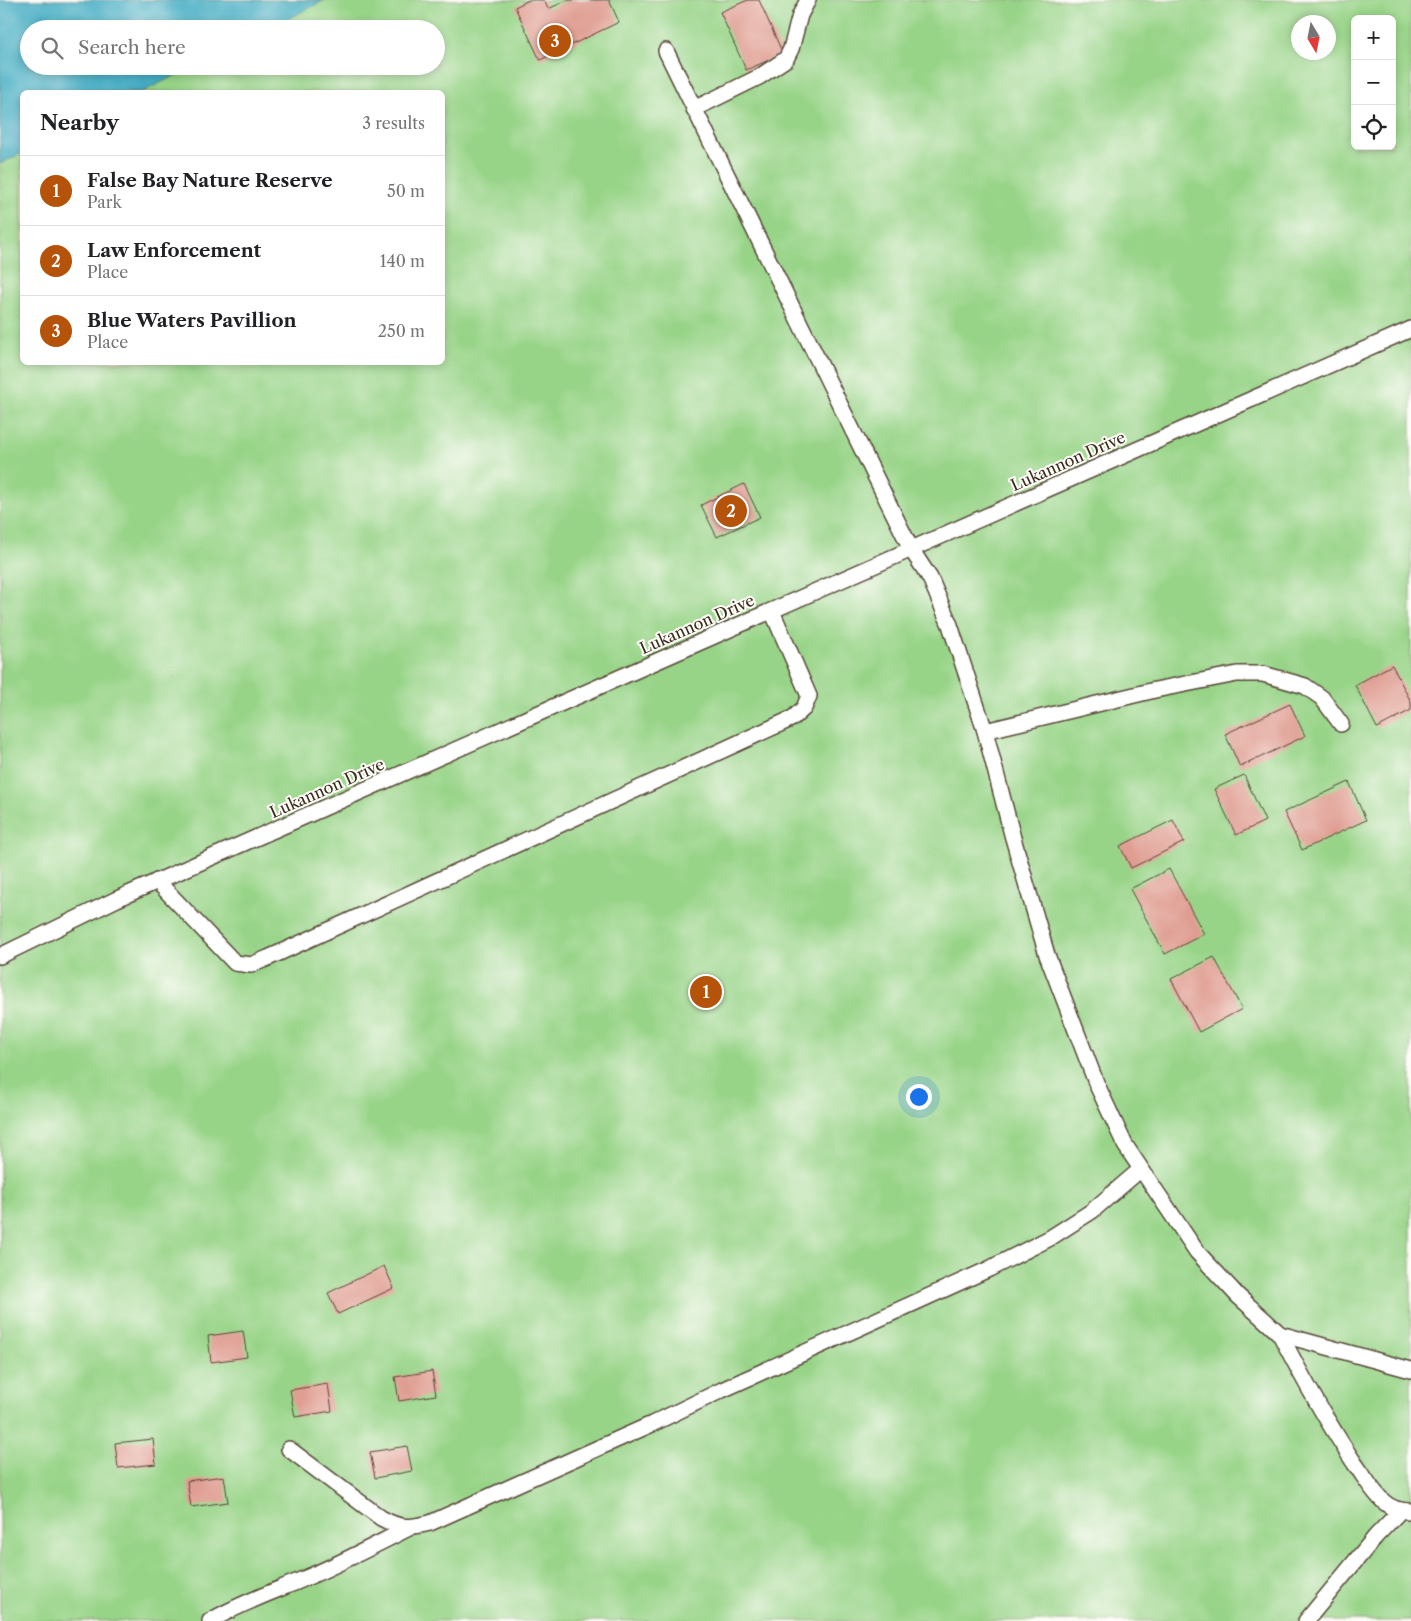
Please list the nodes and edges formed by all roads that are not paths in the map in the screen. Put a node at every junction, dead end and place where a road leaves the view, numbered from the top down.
1 (808, 0) edge
2 (666, 51) dead end
3 (694, 109) junction
4 (1411, 330) edge
5 (910, 549) junction
6 (772, 611) junction
7 (1342, 724) dead end
8 (985, 731) junction
9 (157, 881) junction
10 (0, 956) edge
11 (1141, 1169) junction
12 (1280, 1334) junction
13 (1411, 1370) edge
14 (289, 1449) dead end
15 (1406, 1511) edge
16 (408, 1528) junction
17 (210, 1621) edge
18 (1306, 1621) edge

1 - 3 lane
2 - 3 lane
3 - 5 lane
4 - 5 lane, Lukannon Drive
5 - 6 lane, Lukannon Drive
5 - 8 lane
6 - 9 lane, Lukannon Drive
6 - 9 lane
7 - 8 lane
8 - 11 lane
9 - 10 lane, Lukannon Drive
11 - 12 lane
11 - 16 lane
12 - 13 lane
12 - 15 lane
14 - 16 lane
15 - 18 lane
16 - 17 lane

